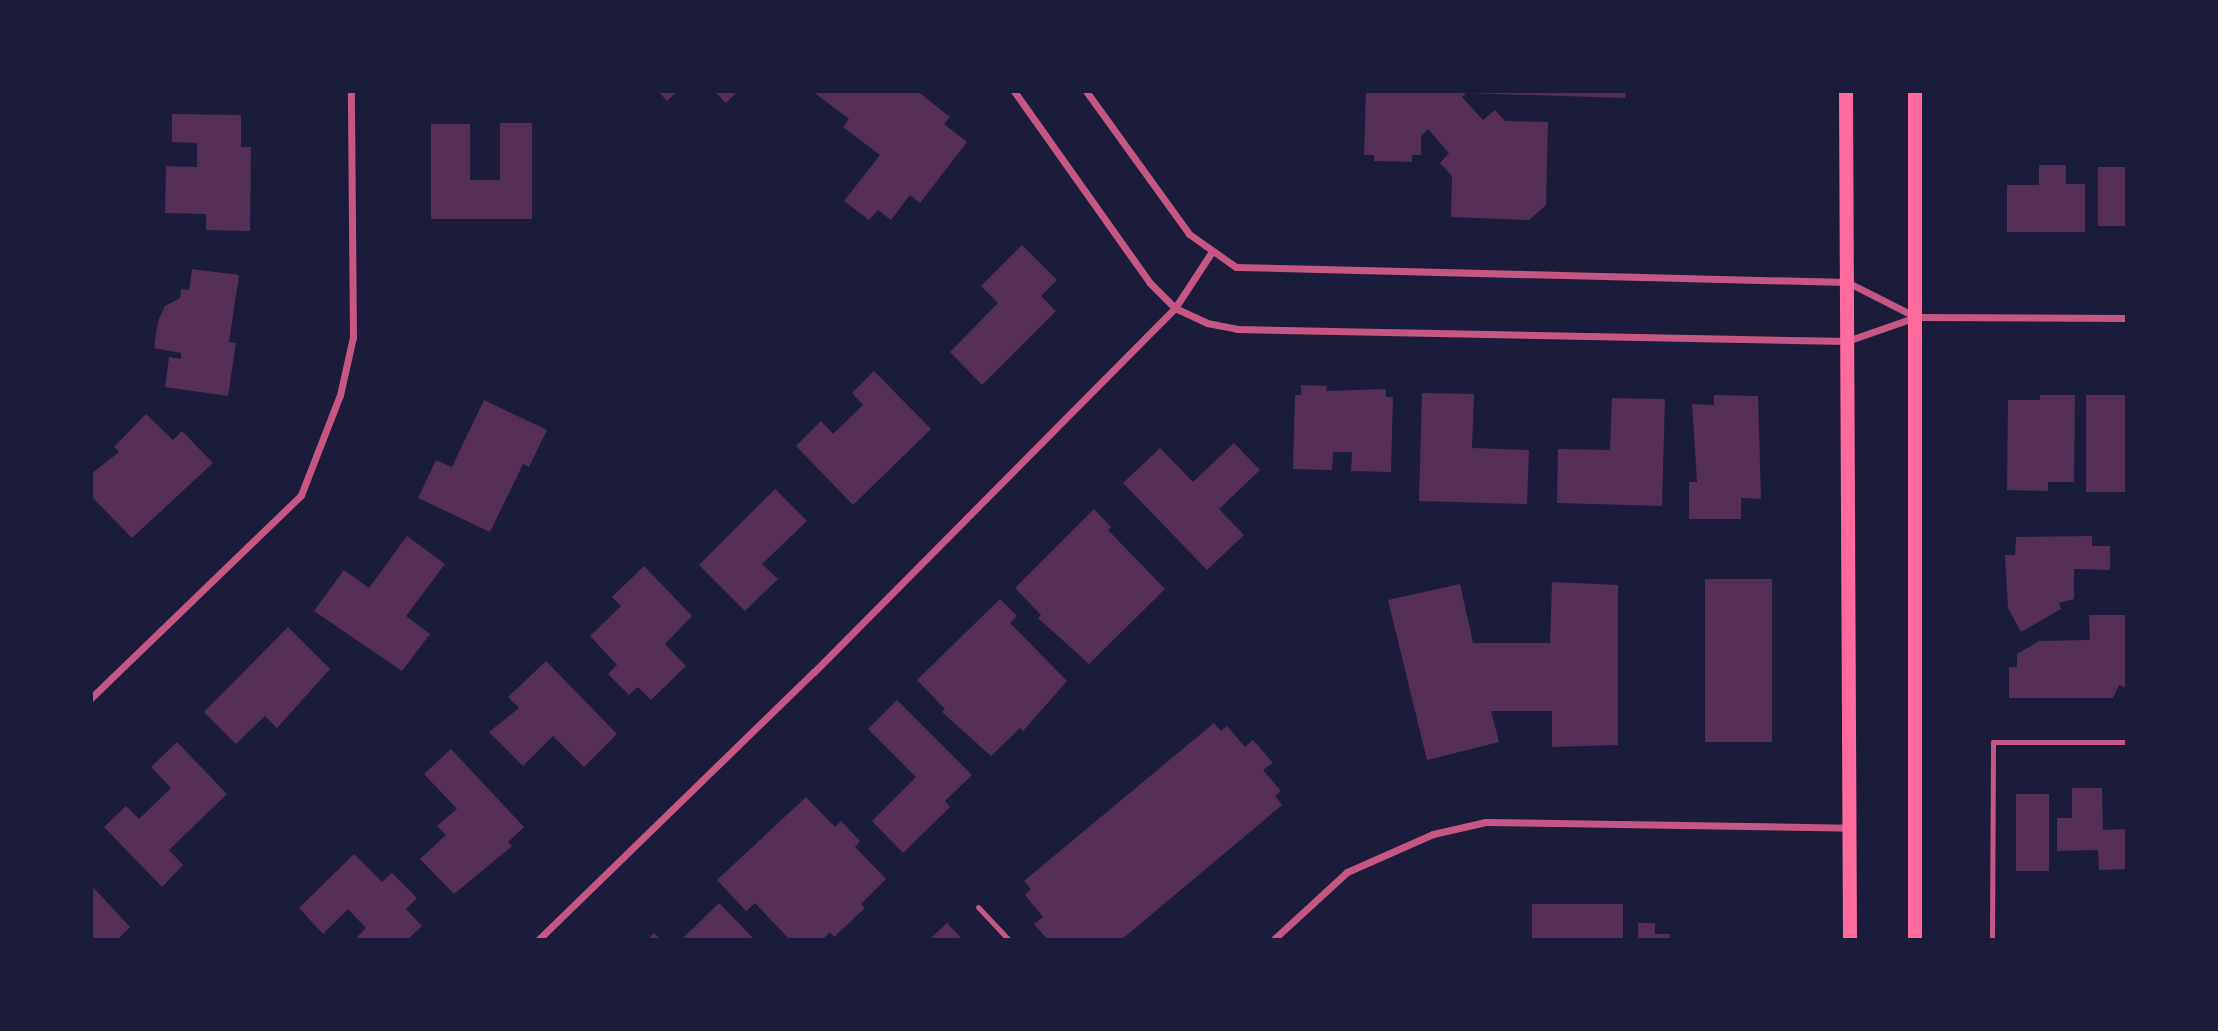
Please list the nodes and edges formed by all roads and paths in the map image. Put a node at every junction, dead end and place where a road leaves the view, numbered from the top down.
1 (351, 91) edge
2 (1014, 91) edge
3 (1086, 91) edge
4 (1846, 91) edge
5 (1915, 91) edge
6 (1211, 253) junction
7 (1847, 282) junction
8 (1175, 308) junction
9 (1916, 317) junction
10 (2127, 318) edge
11 (1847, 341) junction
12 (91, 698) edge
13 (2127, 742) edge
14 (1850, 828) junction
15 (978, 907) dead end
16 (538, 940) edge
17 (1009, 940) edge
18 (1273, 940) edge
19 (1850, 940) edge
20 (1915, 940) edge
21 (1992, 940) edge

1 - 12 street
2 - 8 street
3 - 6 street
4 - 7 main road
5 - 9 main road
6 - 7 street
6 - 8 street
7 - 9 street
7 - 11 main road
8 - 11 street
8 - 16 street
9 - 10 street
9 - 11 street
9 - 20 main road
11 - 14 main road
13 - 21 lane
14 - 18 street
14 - 19 main road
15 - 17 lane

